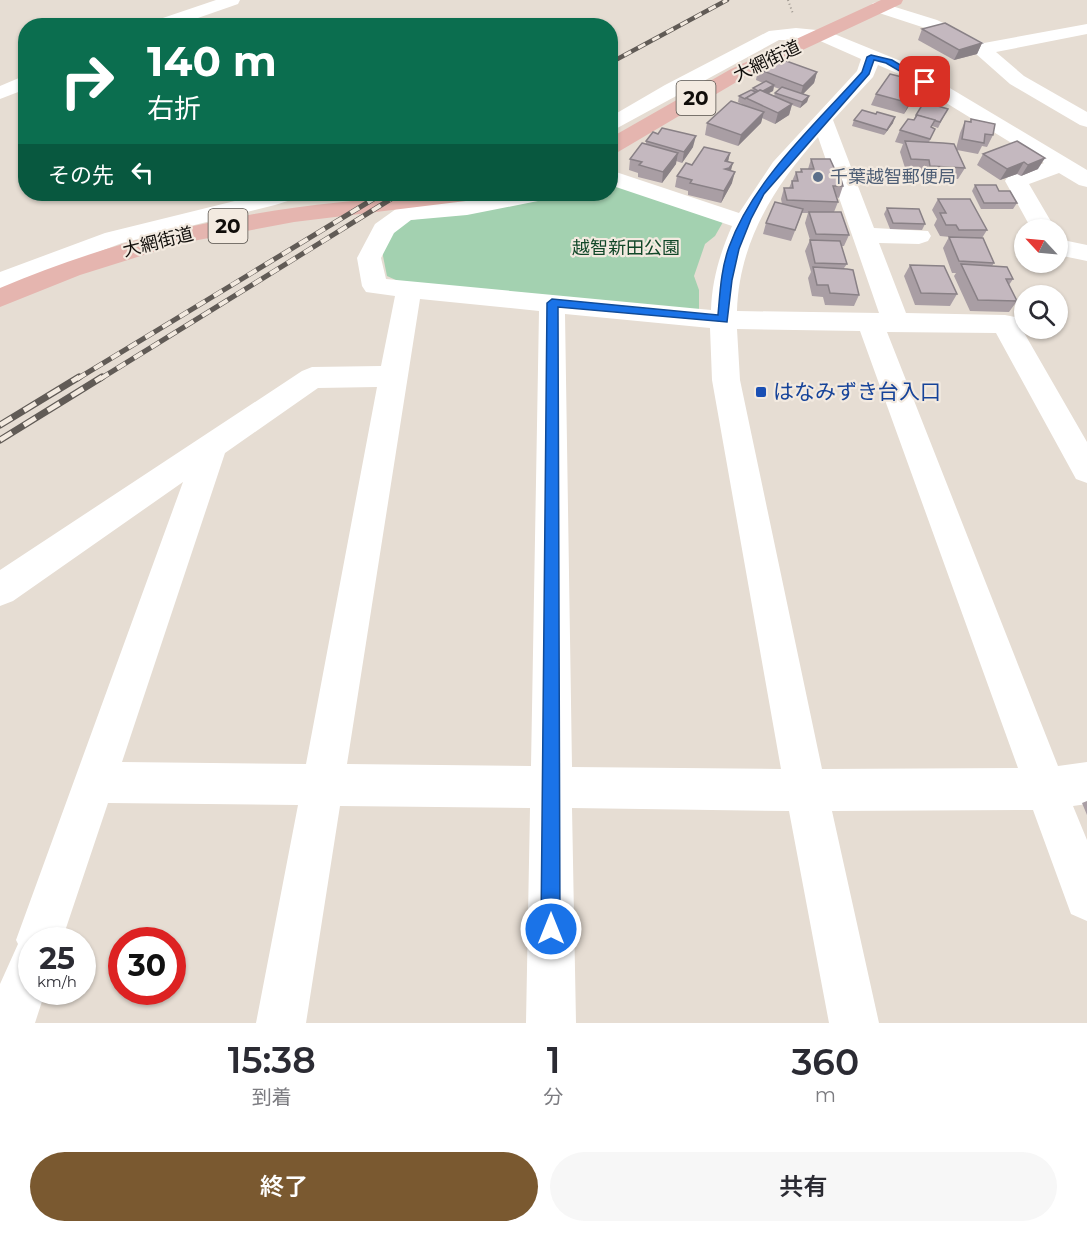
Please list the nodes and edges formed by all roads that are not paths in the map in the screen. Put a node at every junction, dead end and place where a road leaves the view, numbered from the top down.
1 (232, 0) edge
2 (887, 4) edge
3 (180, 18) edge
4 (1087, 29) edge
5 (821, 35) junction
6 (982, 49) junction
7 (871, 57) junction
8 (18, 85) edge
9 (0, 93) edge
10 (1078, 94) dead end
11 (1051, 100) junction
12 (824, 120) junction
13 (618, 121) edge
14 (1087, 122) edge
15 (618, 142) edge
16 (1060, 165) junction
17 (843, 174) junction
18 (894, 175) dead end
19 (618, 180) edge
20 (1087, 180) edge
21 (263, 201) edge
22 (409, 201) edge
23 (422, 201) edge
24 (504, 201) edge
25 (404, 214) junction
26 (1038, 219) edge
27 (744, 222) junction
28 (865, 235) junction
29 (920, 236) dead end
30 (1068, 249) edge
31 (1087, 253) edge
32 (0, 282) edge
33 (409, 289) junction
34 (0, 298) edge
35 (552, 303) junction
36 (723, 320) junction
37 (883, 322) junction
38 (394, 376) junction
39 (212, 446) junction
40 (1087, 470) edge
41 (0, 590) edge
42 (93, 782) junction
43 (1087, 783) edge
44 (322, 785) junction
45 (551, 788) junction
46 (1045, 789) junction
47 (806, 790) junction
48 (1087, 898) edge
49 (43, 927) edge
50 (18, 1001) edge
51 (10, 1023) edge
52 (281, 1023) edge
53 (551, 1023) edge
54 (854, 1023) edge

1 - 3 street
2 - 5 main road, 大網街道 / 20
2 - 6 street
4 - 6 street
5 - 7 street
5 - 13 street
5 - 15 main road, 大網街道 / 20
6 - 11 street
7 - 12 street
7 - 16 street
8 - 9 street
10 - 11 street
11 - 14 street
12 - 17 street
12 - 27 street
16 - 20 street
16 - 26 street
17 - 18 street
17 - 28 street
19 - 27 street
21 - 32 street
22 - 34 main road, 大網街道 / 20
23 - 25 street
24 - 25 street
25 - 33 street
27 - 36 street
28 - 29 street
28 - 37 street
30 - 31 street
33 - 35 street
33 - 38 street
35 - 36 street
35 - 45 street
36 - 37 street
36 - 47 street
37 - 40 street
37 - 46 street
38 - 39 street
38 - 44 street
39 - 41 street
39 - 42 street
42 - 44 street
42 - 49 street
43 - 46 street
44 - 45 street
44 - 52 street
45 - 47 street
45 - 53 street
46 - 47 street
46 - 48 street
47 - 54 street
50 - 51 street

